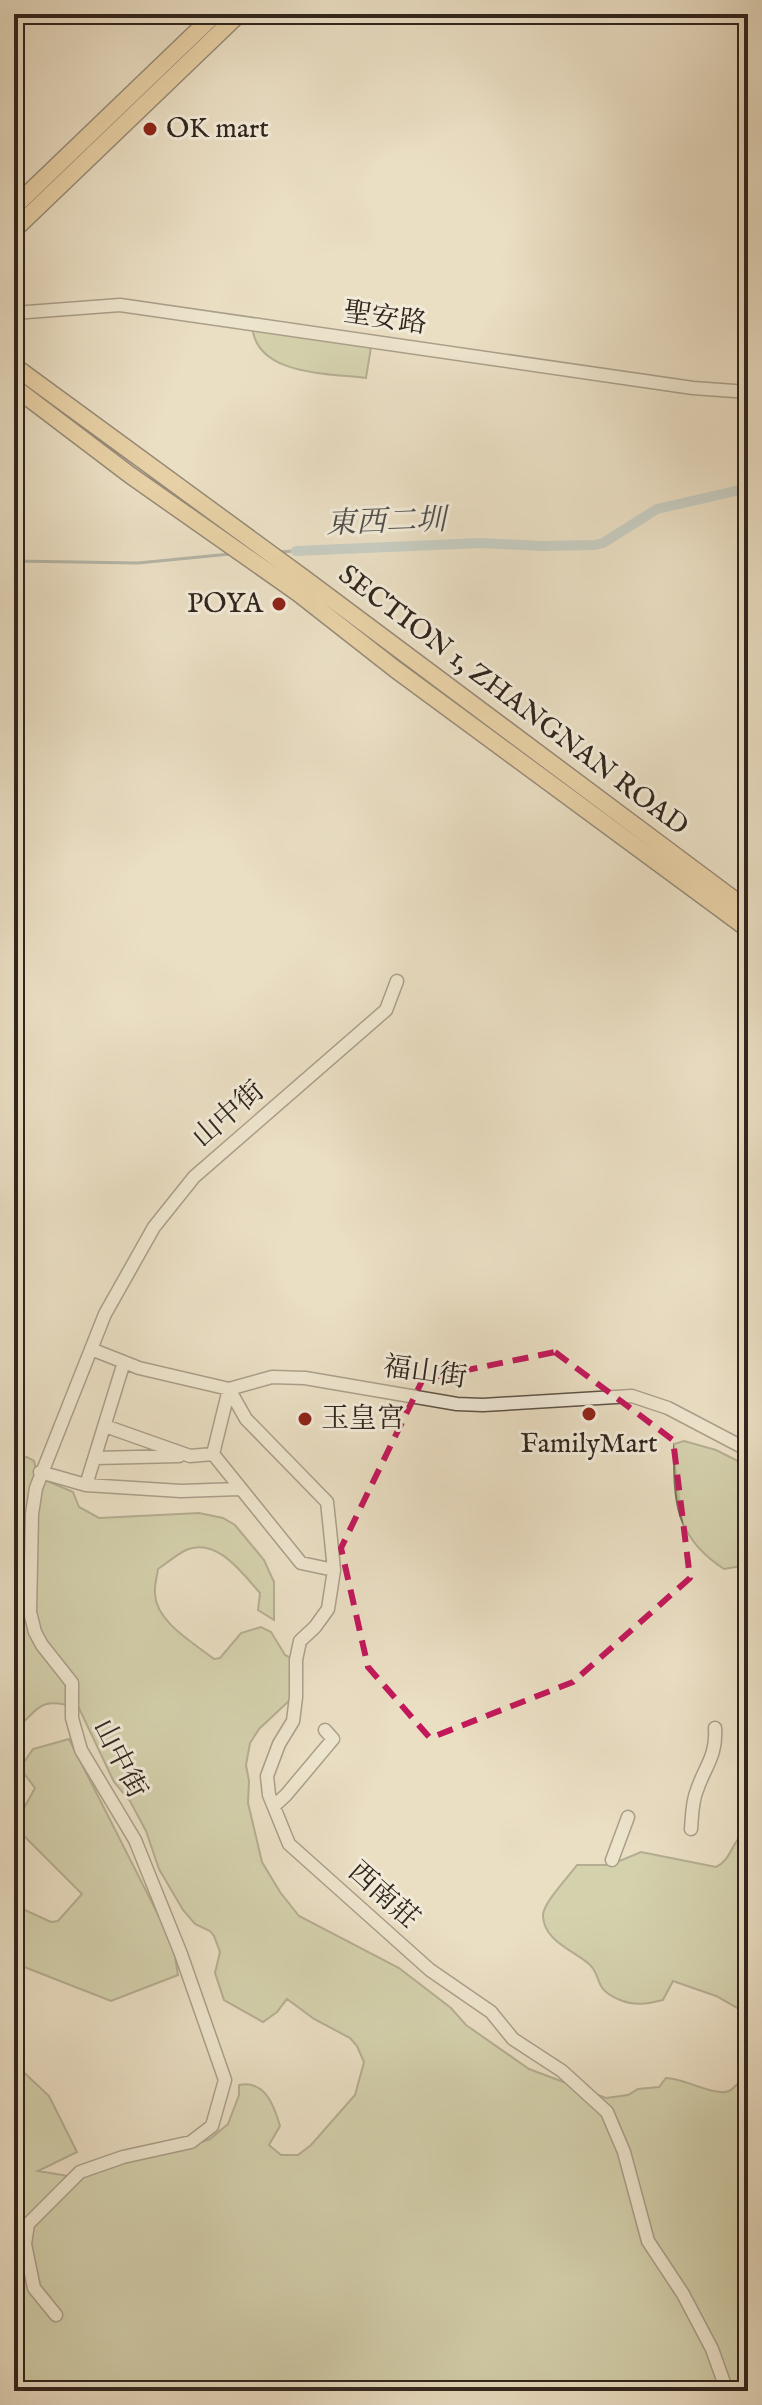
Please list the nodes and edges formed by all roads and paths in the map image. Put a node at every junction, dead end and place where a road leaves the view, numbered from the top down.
1 (215, 14) edge
2 (239, 14) edge
3 (14, 207) edge
4 (14, 230) edge
5 (14, 313) edge
6 (14, 366) edge
7 (14, 387) edge
8 (748, 392) edge
9 (748, 910) edge
10 (748, 929) edge
11 (397, 981) dead end
12 (91, 1349) junction
13 (124, 1362) junction
14 (229, 1389) junction
15 (105, 1426) junction
16 (748, 1450) edge
17 (213, 1454) junction
18 (190, 1456) junction
19 (95, 1458) junction
20 (40, 1472) junction
21 (86, 1485) junction
22 (239, 1489) junction
23 (334, 1570) junction
24 (715, 1728) dead end
25 (325, 1730) dead end
26 (274, 1806) junction
27 (628, 1817) dead end
28 (691, 1829) dead end
29 (612, 1860) dead end
30 (56, 2315) dead end
31 (727, 2391) edge

1 - 3 main road
2 - 4 main road
5 - 8 street, 聖安路
6 - 9 main road, SECTION 1, ZHANGNAN ROAD
7 - 10 main road, SECTION 1, ZHANGNAN ROAD
11 - 12 street, 山中街
12 - 13 street, 福山街
12 - 20 street, 山中街
13 - 14 street, 福山街
13 - 15 street
14 - 16 street, 福山街
14 - 17 street
14 - 23 street, 西南莊
15 - 18 street
15 - 19 street
17 - 18 street
17 - 22 street
18 - 19 street
19 - 21 street
20 - 21 street
20 - 30 street, 山中街
21 - 22 street
22 - 23 street
23 - 26 street, 西南莊
24 - 28 street
25 - 26 street
26 - 31 street, 西南莊
27 - 29 street

